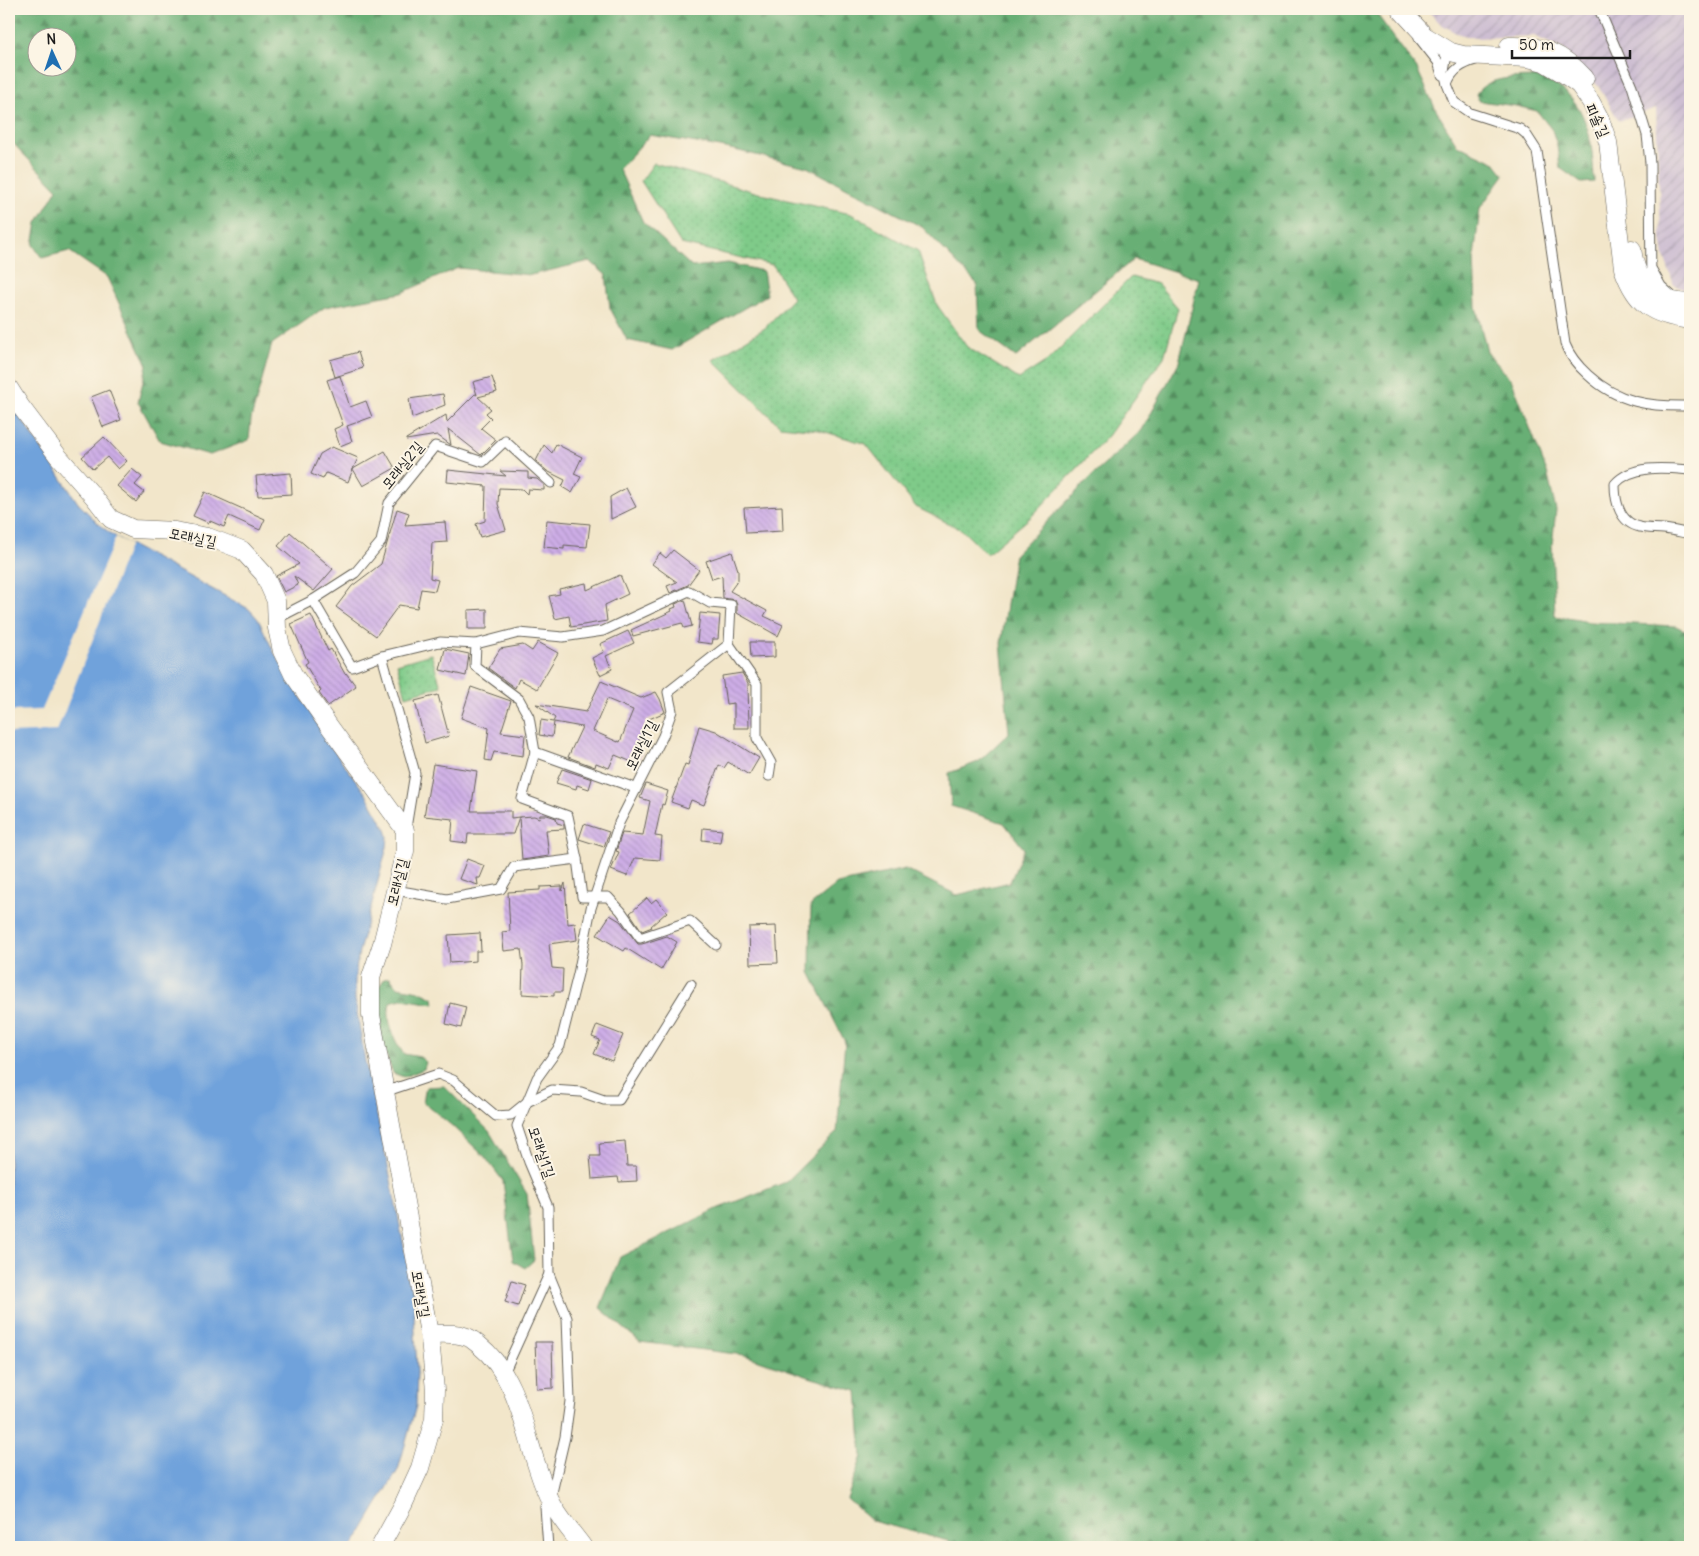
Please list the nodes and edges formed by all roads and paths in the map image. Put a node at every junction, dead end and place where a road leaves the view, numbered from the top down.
1 (1400, 9) edge
2 (1600, 9) edge
3 (1414, 17) edge
4 (1449, 47) junction
5 (1492, 56) junction
6 (1447, 84) junction
7 (1634, 263) junction
8 (1652, 269) junction
9 (1650, 291) junction
10 (1687, 303) edge
11 (1650, 308) junction
12 (1690, 320) edge
13 (9, 388) edge
14 (1690, 406) edge
15 (1690, 470) edge
16 (551, 483) dead end
17 (1690, 534) edge
18 (313, 600) junction
19 (276, 619) junction
20 (476, 644) junction
21 (729, 644) junction
22 (382, 656) junction
23 (535, 752) junction
24 (770, 776) dead end
25 (635, 788) junction
26 (406, 830) junction
27 (577, 859) junction
28 (395, 890) junction
29 (594, 898) junction
30 (716, 945) dead end
31 (691, 984) dead end
32 (384, 1092) junction
33 (527, 1102) junction
34 (549, 1274) junction
35 (429, 1334) junction
36 (504, 1373) junction
37 (550, 1501) junction
38 (380, 1547) edge
39 (548, 1547) edge
40 (583, 1547) edge

1 - 3 street, 피솔길
2 - 8 lane
3 - 4 street, 피솔길
3 - 6 lane
4 - 5 street, 피솔길
4 - 6 lane
4 - 7 street, 피솔길
5 - 6 lane
5 - 11 street, 피솔길
6 - 14 lane
7 - 8 lane
7 - 9 street, 피솔길
8 - 9 lane
8 - 10 lane
9 - 10 street
9 - 11 lane
11 - 12 street, 피솔길
13 - 19 street, 모래실길
15 - 17 lane
16 - 18 lane, 모래실2길
18 - 19 lane, 모래실2길
18 - 22 lane
19 - 26 street, 모래실길
20 - 21 lane
20 - 22 lane
20 - 23 lane
21 - 24 lane
21 - 25 lane, 모래실1길
22 - 26 lane
23 - 25 lane
23 - 27 lane
25 - 29 lane, 모래실1길
26 - 28 street, 모래실길
27 - 28 lane
27 - 29 lane
28 - 32 street, 모래실길
29 - 30 lane
29 - 33 lane, 모래실1길
31 - 33 lane
32 - 33 lane
32 - 35 street, 모래실길
33 - 34 lane, 모래실1길
34 - 36 lane, 모래실1길
34 - 37 lane
35 - 36 street
35 - 38 street, 모래실길
36 - 37 street
37 - 39 lane
37 - 40 street

